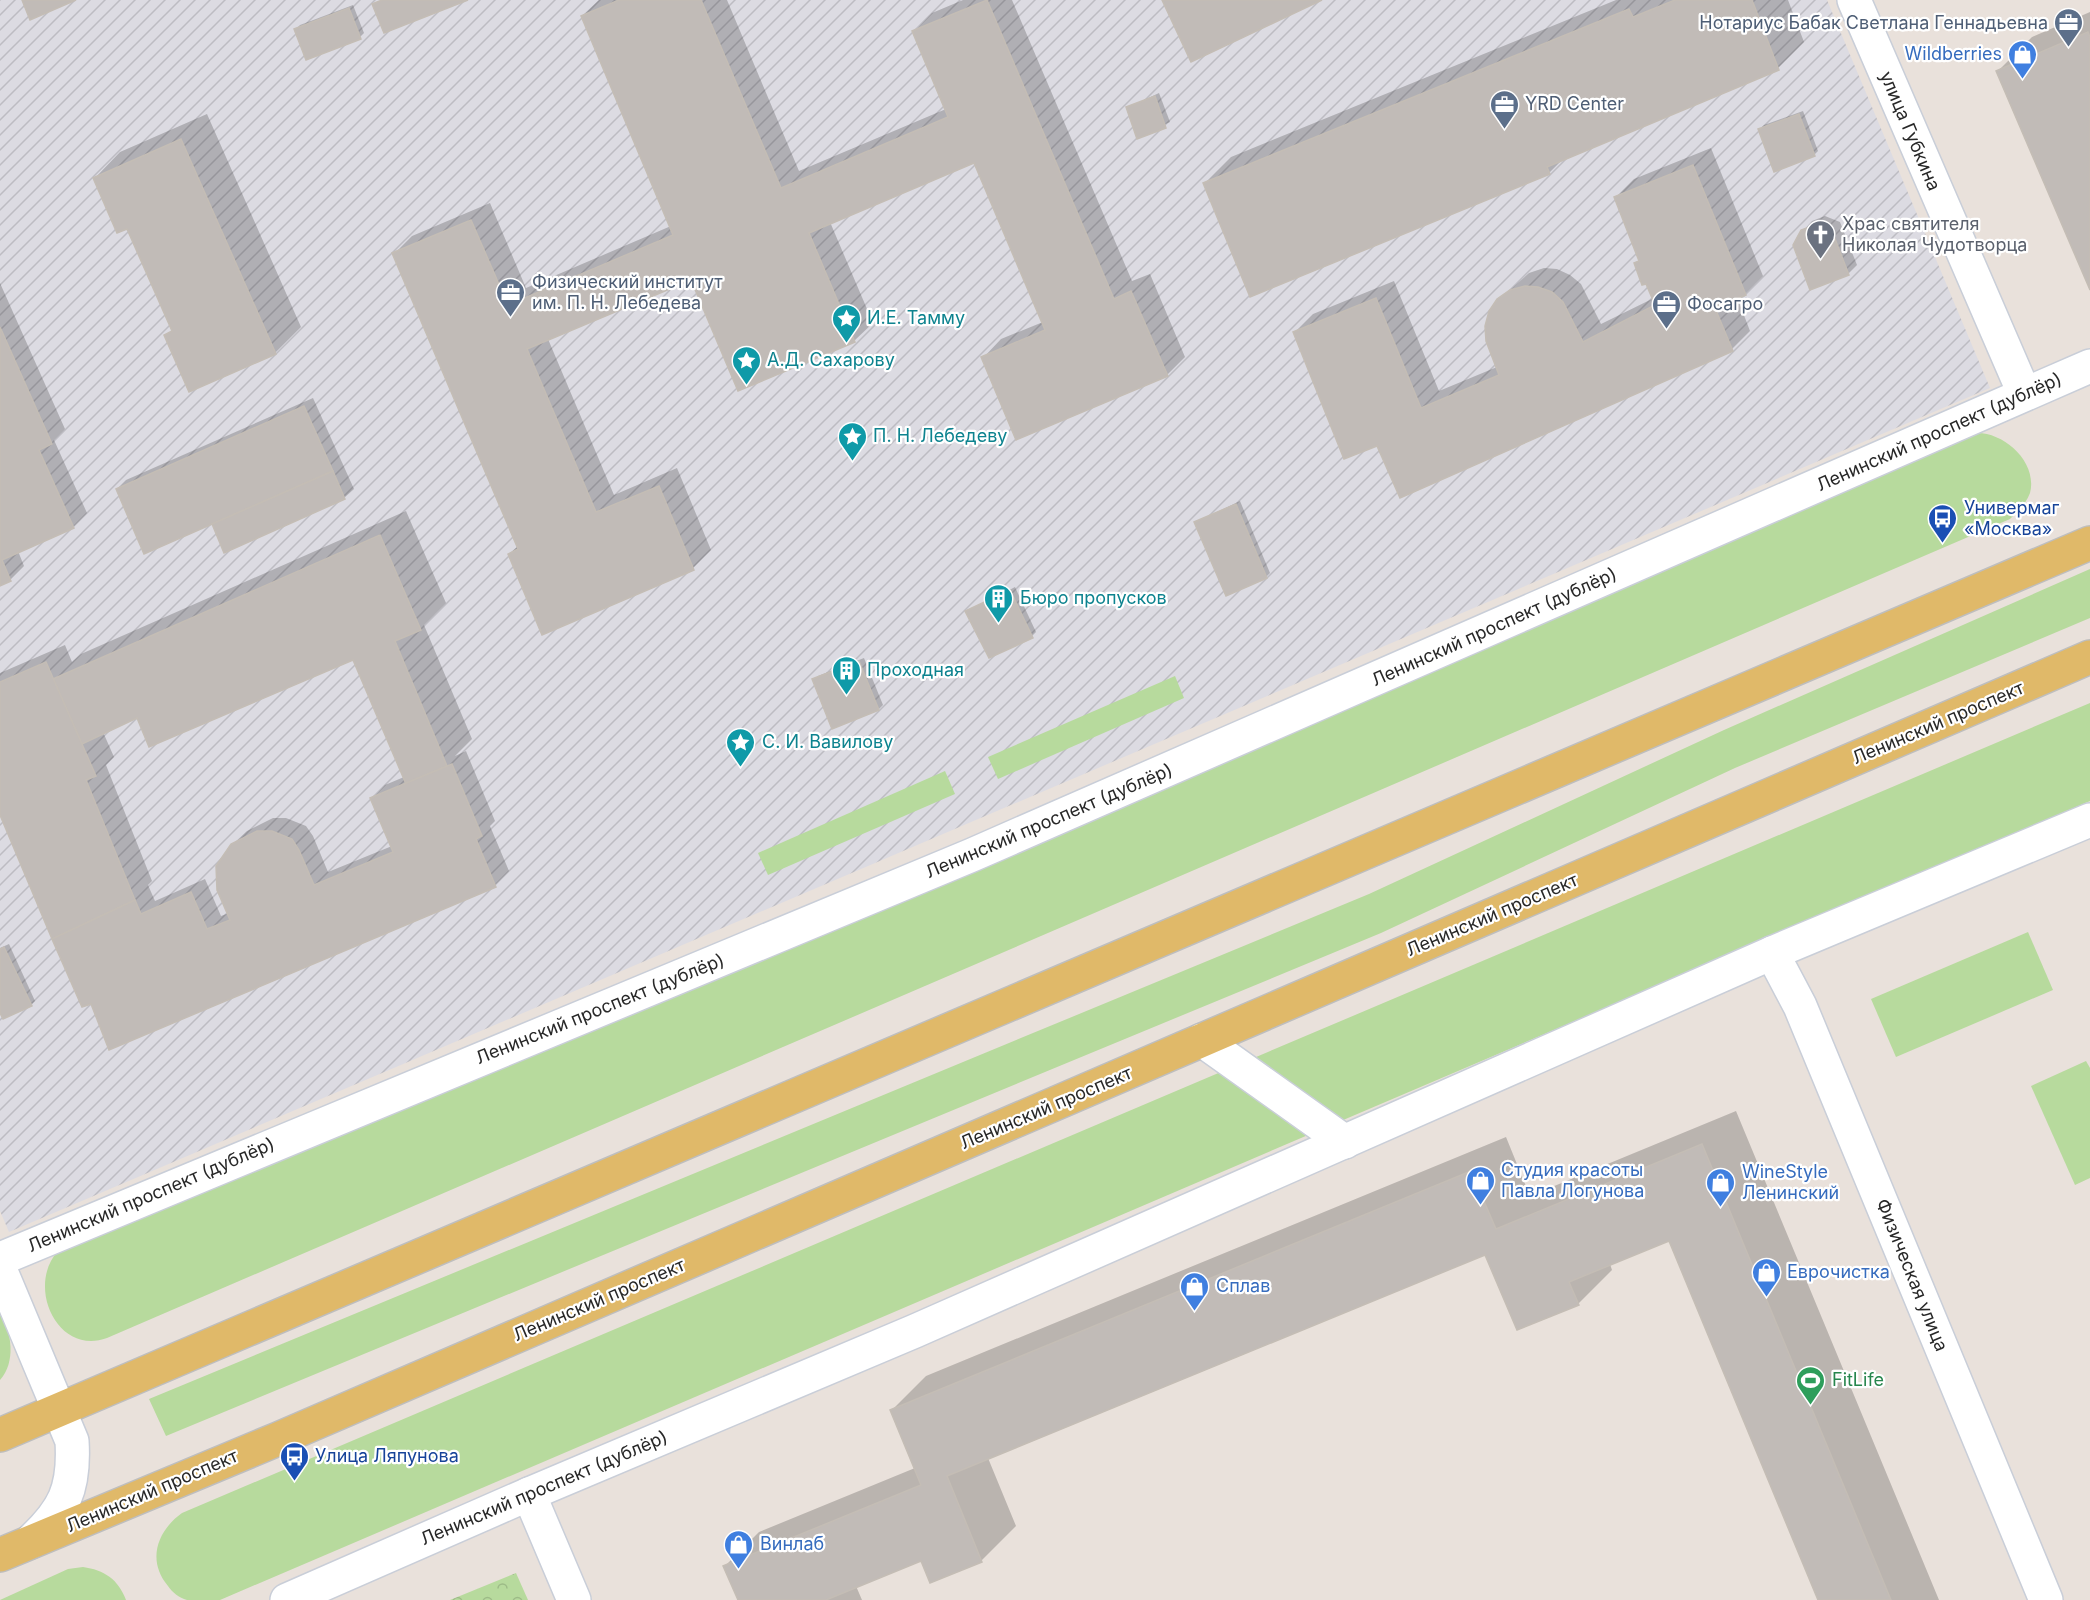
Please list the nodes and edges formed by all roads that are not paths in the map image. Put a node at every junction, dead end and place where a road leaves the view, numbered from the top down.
1 (1854, 0) edge
2 (2090, 366) edge
3 (2024, 393) junction
4 (2090, 543) edge
5 (2090, 657) edge
6 (2090, 820) edge
7 (1772, 953) junction
8 (1202, 1040) junction
9 (1345, 1142) junction
10 (0, 1259) edge
11 (0, 1269) edge
12 (58, 1411) junction
13 (0, 1435) edge
14 (529, 1494) junction
15 (30, 1542) junction
16 (0, 1555) edge
17 (287, 1600) edge
18 (574, 1600) edge
19 (2046, 1600) edge

1 - 3 street, улица Губкина
2 - 3 street, Ленинский проспект (дублёр)
3 - 10 street, Ленинский проспект (дублёр)
4 - 12 main road
5 - 8 main road, Ленинский проспект
6 - 7 street, Ленинский проспект (дублёр)
7 - 9 street, Ленинский проспект (дублёр)
7 - 19 street, Физическая улица
8 - 9 street
8 - 15 main road, Ленинский проспект
9 - 14 street, Ленинский проспект (дублёр)
11 - 12 street
12 - 13 main road
12 - 15 street
14 - 17 street, Ленинский проспект (дублёр)
14 - 18 street
15 - 16 main road, Ленинский проспект

